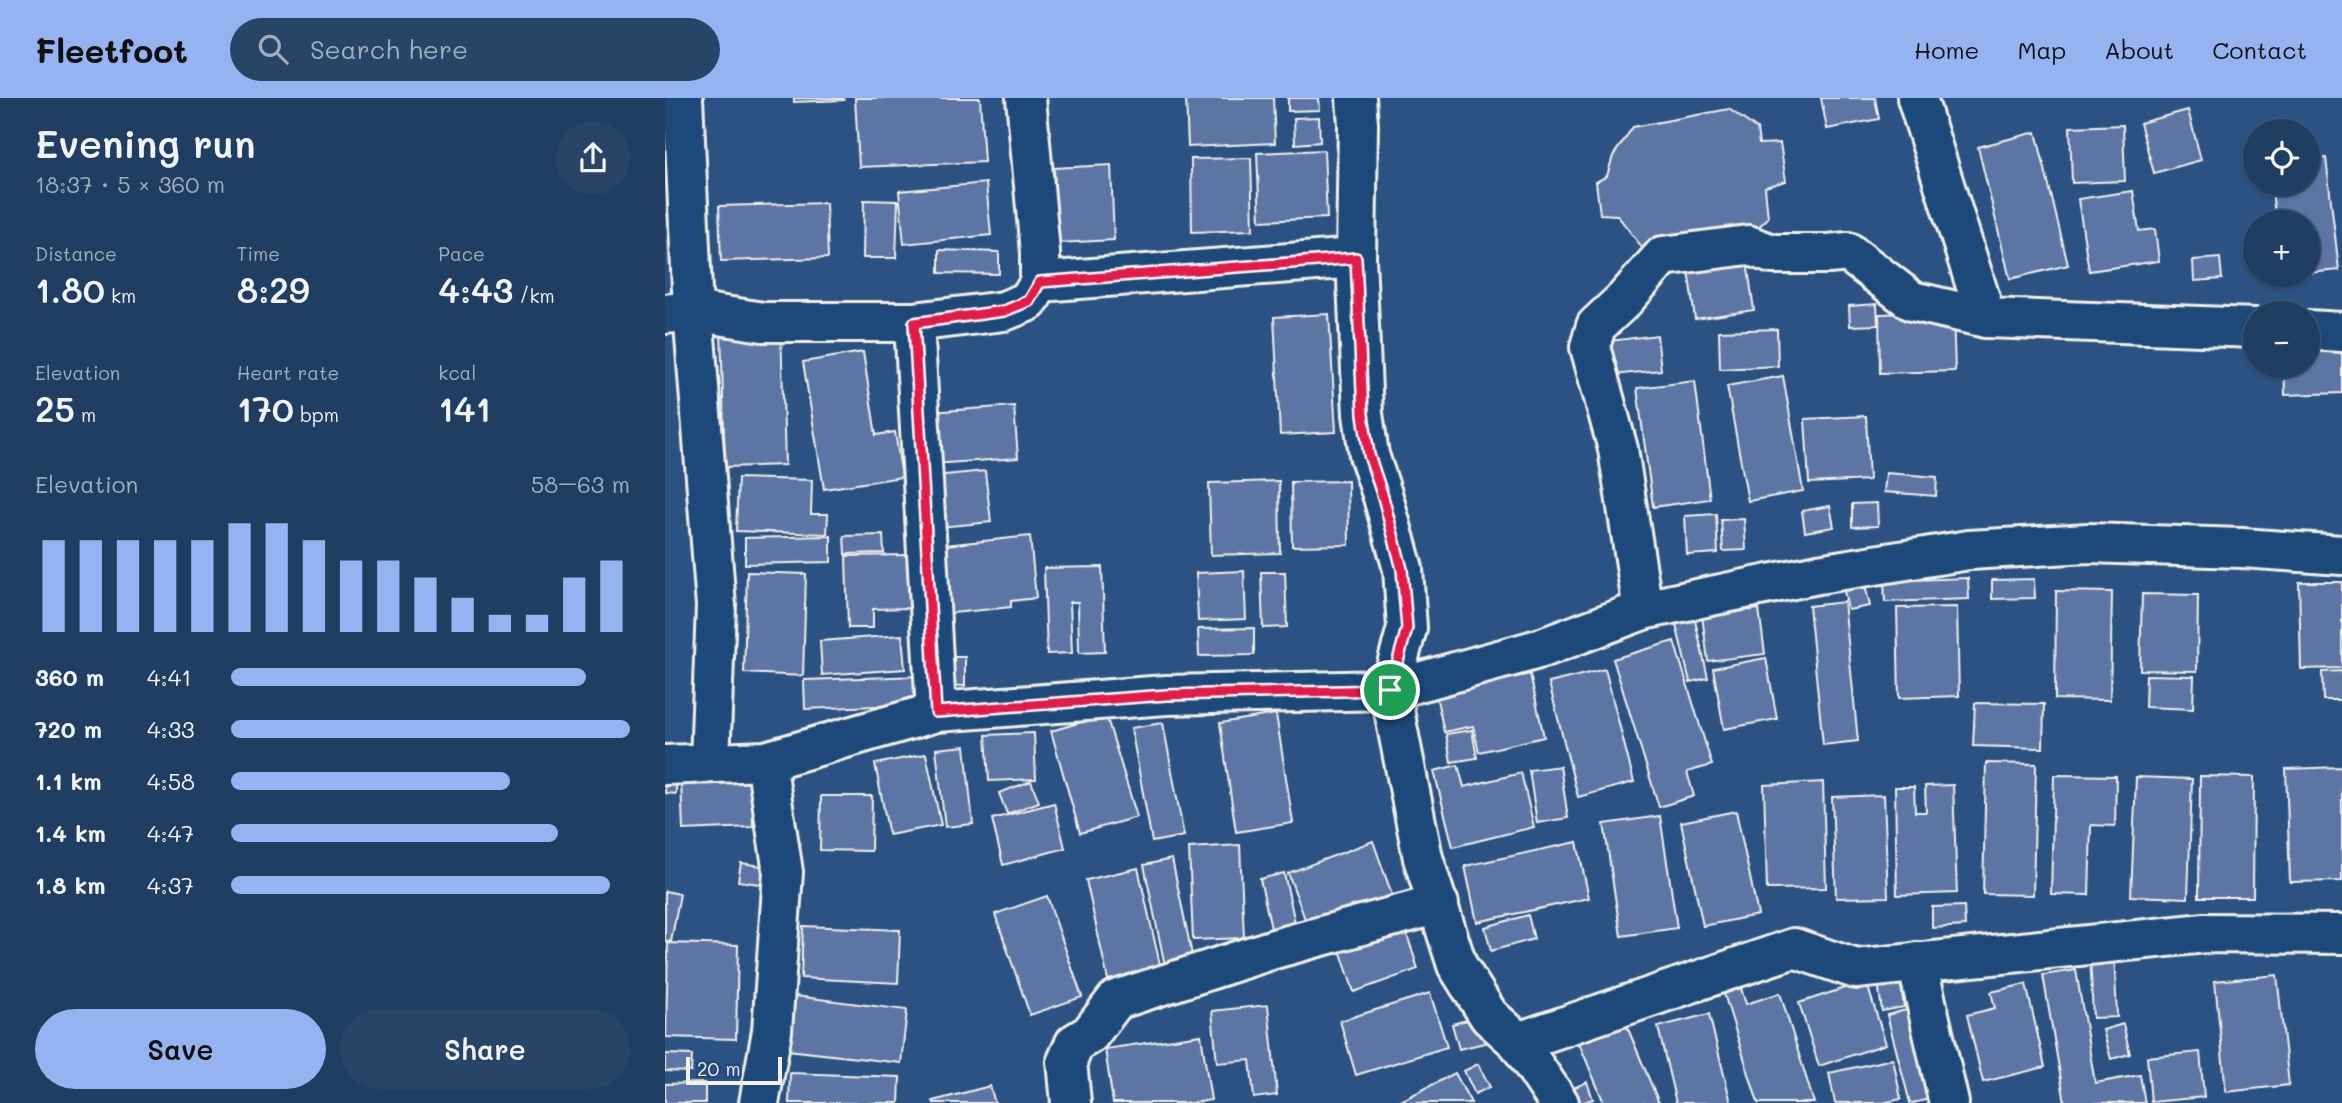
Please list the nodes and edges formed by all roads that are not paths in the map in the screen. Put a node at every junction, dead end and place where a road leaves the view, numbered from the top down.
1 (683, 98) edge
2 (1026, 98) edge
3 (1356, 98) edge
4 (1917, 98) edge
5 (1356, 258) junction
6 (1040, 282) junction
7 (679, 313) edge
8 (1986, 318) junction
9 (914, 323) junction
10 (2243, 328) edge
11 (2320, 331) edge
12 (2342, 332) edge
13 (2342, 555) edge
14 (1643, 610) junction
15 (1390, 690) junction
16 (936, 712) junction
17 (766, 761) junction
18 (710, 762) junction
19 (665, 765) edge
20 (1439, 904) junction
21 (2342, 933) edge
22 (1917, 962) junction
23 (1518, 1042) junction
24 (759, 1103) edge
25 (1071, 1103) edge
26 (1559, 1103) edge
27 (1949, 1103) edge

1 - 7 street
2 - 6 street
3 - 5 street
4 - 8 street
5 - 6 street
5 - 15 street
6 - 9 street
7 - 9 street
7 - 18 street
8 - 10 street
8 - 14 street
9 - 16 street
11 - 12 street
13 - 14 street
14 - 15 street
15 - 16 street
15 - 20 street
16 - 17 street
17 - 18 street
17 - 24 street
18 - 19 street
20 - 23 street
20 - 25 street
21 - 22 street
22 - 23 street
22 - 27 street
23 - 26 street

